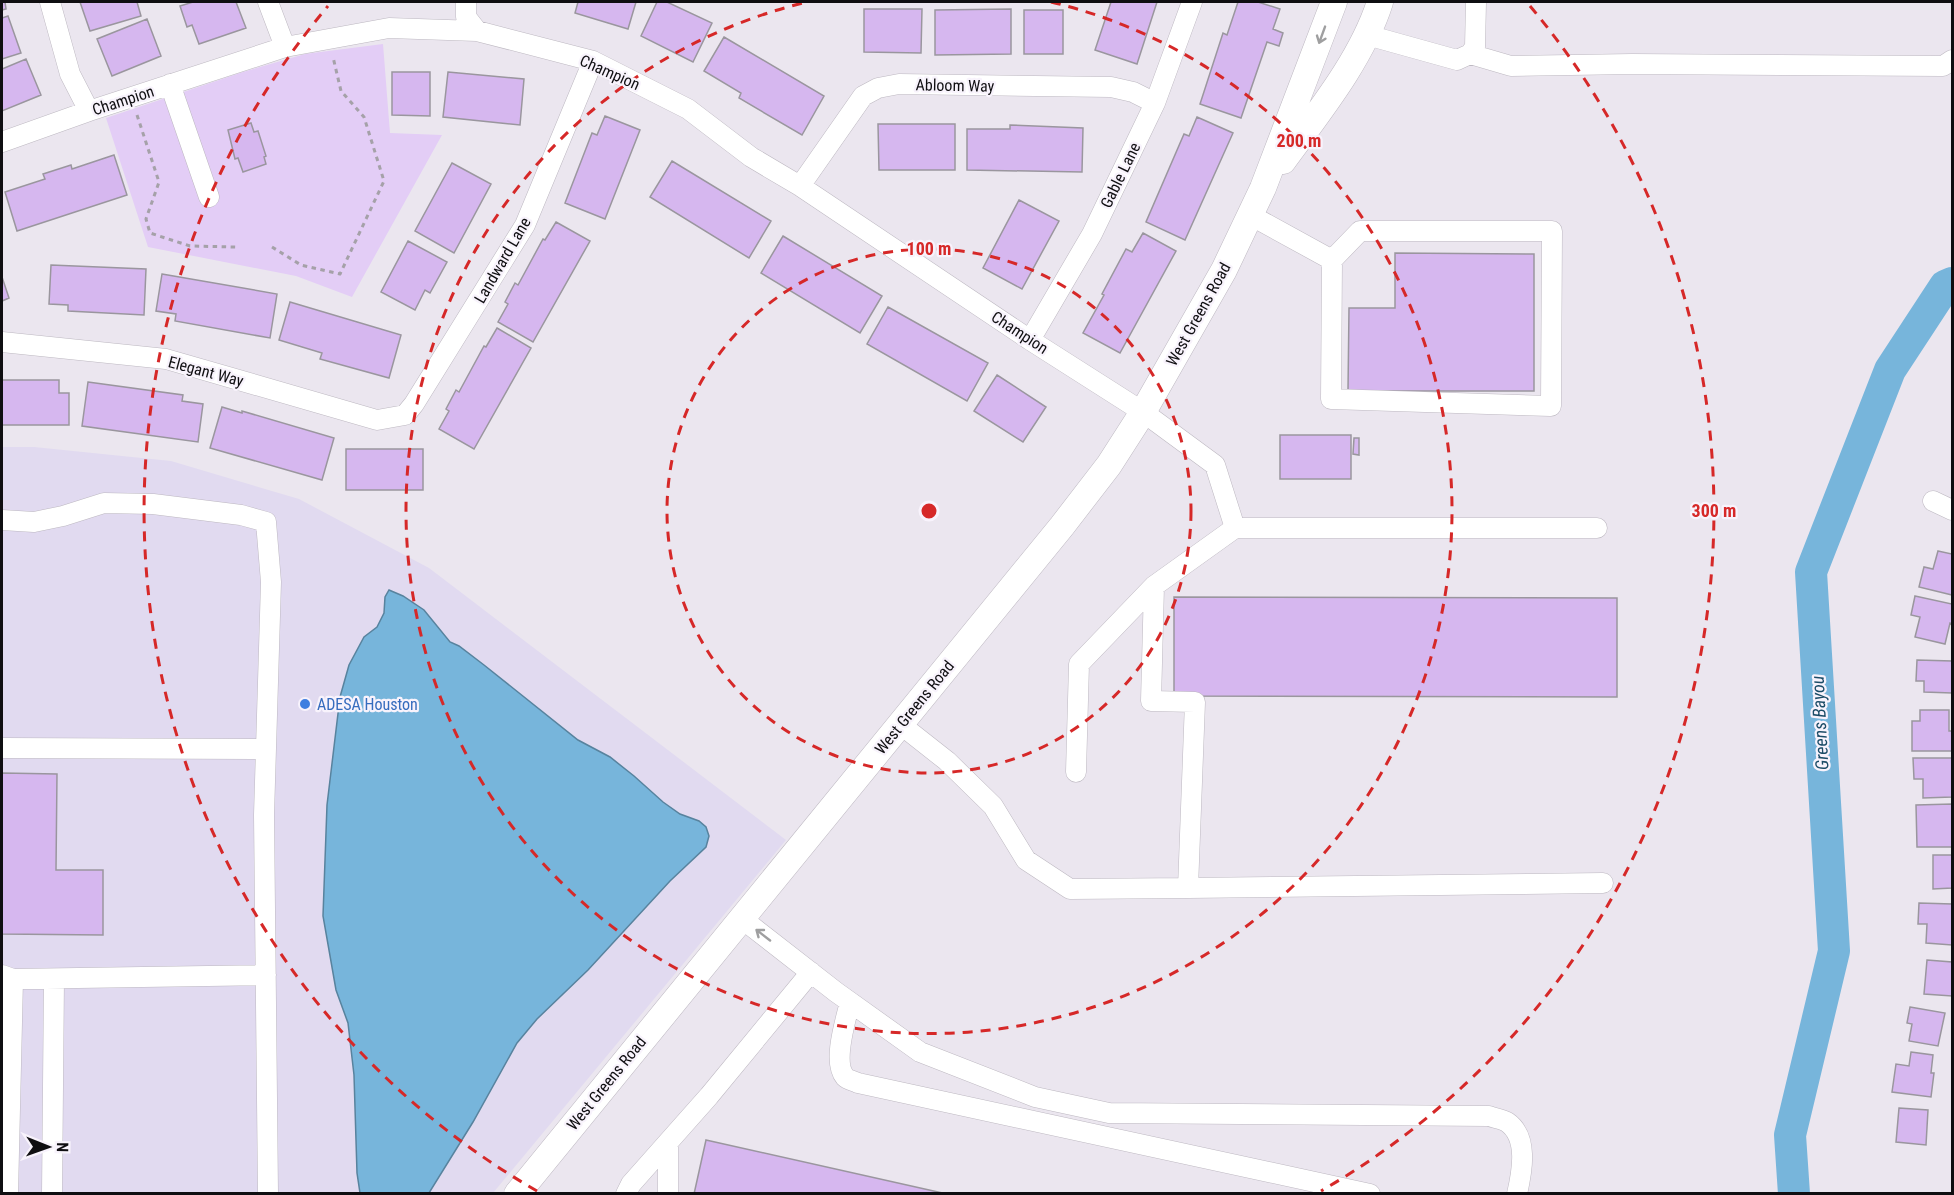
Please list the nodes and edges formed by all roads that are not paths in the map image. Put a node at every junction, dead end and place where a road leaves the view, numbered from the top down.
1 (50, 2) edge
2 (268, 2) edge
3 (466, 2) edge
4 (1192, 2) edge
5 (1334, 2) edge
6 (1380, 2) edge
7 (1476, 2) edge
8 (477, 31) junction
9 (1366, 35) junction
10 (285, 47) junction
11 (1470, 54) junction
12 (1953, 60) edge
13 (593, 61) junction
14 (171, 84) junction
15 (1155, 103) junction
16 (89, 111) junction
17 (2, 142) edge
18 (800, 186) junction
19 (1263, 188) junction
20 (209, 197) dead end
21 (1250, 216) junction
22 (1332, 260) junction
23 (1030, 340) junction
24 (2, 342) edge
25 (1143, 412) junction
26 (405, 415) joint
27 (1933, 501) dead end
28 (1953, 510) edge
29 (2, 520) edge
30 (1235, 528) junction
31 (1597, 528) dead end
32 (1154, 586) junction
33 (900, 724) junction
34 (2, 748) edge
35 (266, 749) junction
36 (1076, 772) dead end
37 (1603, 883) dead end
38 (1188, 888) junction
39 (741, 918) junction
40 (811, 972) junction
41 (266, 975) junction
42 (7, 977) edge
43 (54, 979) junction
44 (850, 1002) junction
45 (1109, 1113) junction
46 (1105, 1136) junction
47 (668, 1143) junction
48 (520, 1192) edge
49 (8, 1194) edge
50 (52, 1194) edge
51 (268, 1194) edge
52 (626, 1194) edge
53 (668, 1194) edge
54 (1370, 1194) edge
55 (1517, 1194) edge

1 - 16 street
2 - 10 street
3 - 8 street
4 - 15 street, Gable Lane
5 -> 19 main road, West Greens Road
6 - 9 main road, West Greens Road
7 - 11 street
8 - 10 street, Champion
8 - 13 street, Champion
9 - 11 street
9 - 19 main road, West Greens Road
10 - 14 street, Champion
11 - 12 street
13 - 18 street, Champion
13 - 26 street, Landward Lane
14 - 16 street, Champion
14 - 20 street
15 - 18 street, Abloom Way
15 - 23 street, Gable Lane
16 - 17 street, Champion
18 - 23 street, Champion
19 - 21 main road, West Greens Road
21 - 22 street
21 - 25 main road, West Greens Road
22 - 22 street
23 - 25 street, Champion
24 - 26 street, Elegant Way
25 - 30 street, Champion
25 - 33 main road, West Greens Road
27 - 28 street
29 - 35 street
30 - 31 street
30 - 32 street
32 - 36 street
32 - 38 street
33 - 38 street
33 - 39 main road, West Greens Road
34 - 35 street
35 - 41 street
37 - 38 street
40 -> 39 street
39 - 48 main road, West Greens Road
40 - 44 street
40 - 47 street
41 - 43 street
41 - 51 street
42 - 43 street
42 - 49 street
43 - 50 street
44 - 45 street
44 - 46 street
45 - 46 street
45 - 55 street
46 - 54 street
47 - 52 street
47 - 53 street

